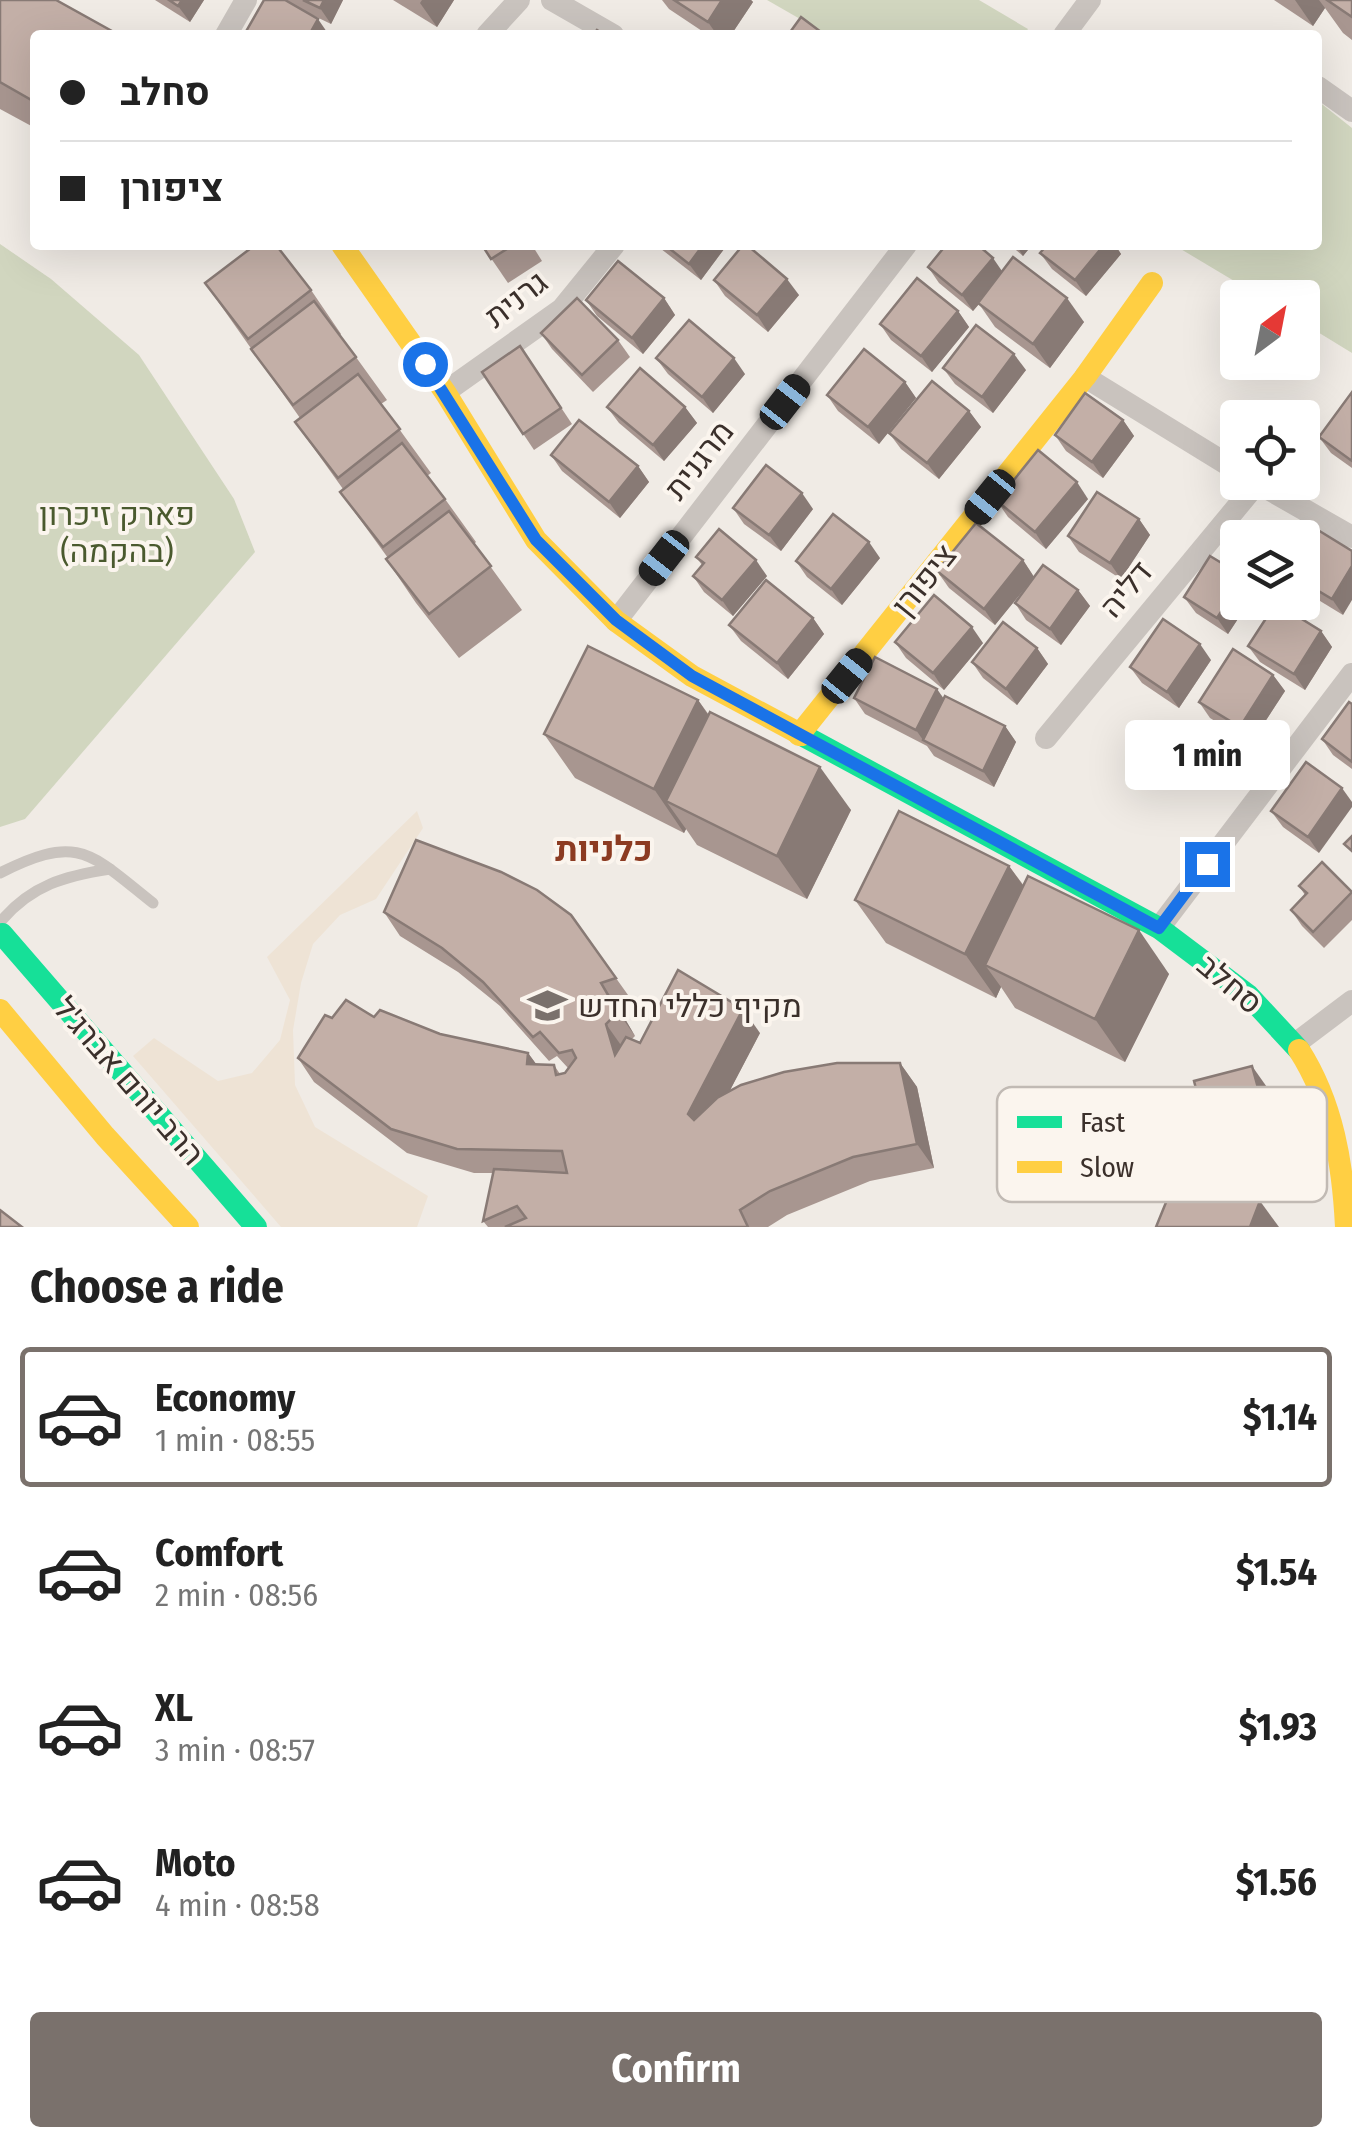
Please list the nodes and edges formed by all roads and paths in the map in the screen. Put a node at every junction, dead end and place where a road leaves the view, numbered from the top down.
1 (246, 0) edge
2 (520, 0) edge
3 (552, 0) edge
4 (1090, 0) edge
5 (229, 30) edge
6 (492, 30) edge
7 (604, 30) edge
8 (1068, 30) edge
9 (1322, 90) edge
10 (1352, 111) edge
11 (346, 250) edge
12 (610, 250) edge
13 (902, 250) edge
14 (1152, 283) dead end
15 (1086, 377) junction
16 (445, 392) junction
17 (1220, 460) edge
18 (1242, 500) edge
19 (1286, 500) edge
20 (1352, 537) edge
21 (616, 620) junction
22 (1352, 674) edge
23 (799, 736) junction
24 (1046, 738) dead end
25 (110, 869) junction
26 (0, 873) edge
27 (154, 903) dead end
28 (1, 927) edge
29 (1159, 928) junction
30 (1352, 1001) edge
31 (0, 1010) edge
32 (1294, 1044) junction
33 (1316, 1087) edge
34 (1327, 1110) edge
35 (188, 1227) edge
36 (256, 1227) edge
37 (1346, 1227) edge

1 - 5 street
2 - 6 street
3 - 7 street
4 - 8 street
9 - 10 street
11 - 16 street, סחלב
12 - 16 street, גרנית
13 - 21 street, מרגנית
14 - 15 street, ציפורן
15 - 17 street
15 - 23 street, ציפורן
16 - 21 street, סחלב
18 - 24 street, דליה
19 - 20 street
21 - 23 street, סחלב
22 - 29 street
23 - 29 street, סחלב
25 - 26 lane
25 - 27 lane
25 - 28 lane
28 - 36 street, הרב יורם אברג'ל
29 - 32 street, סחלב
30 - 32 street
31 - 35 street, הרב יורם אברג'ל
32 - 33 street, סחלב
34 - 37 street, סחלב

